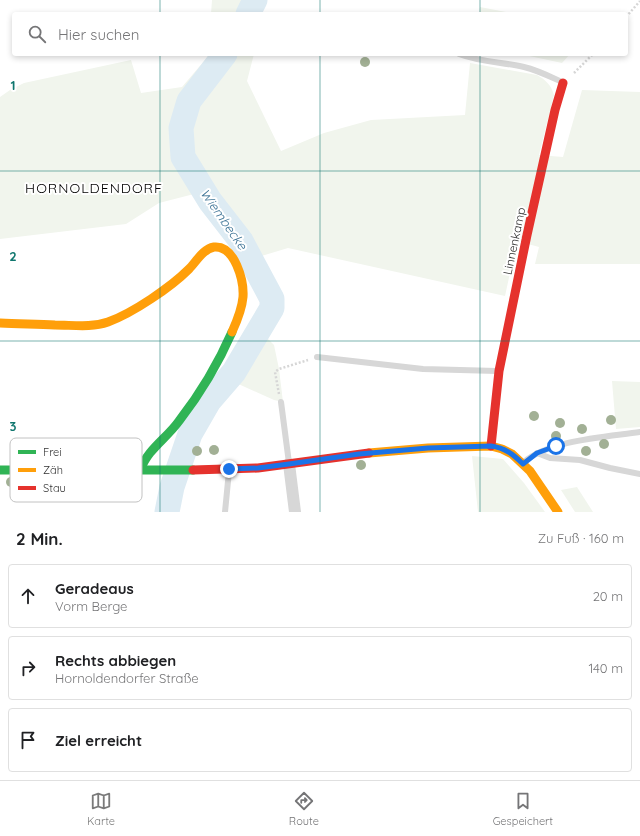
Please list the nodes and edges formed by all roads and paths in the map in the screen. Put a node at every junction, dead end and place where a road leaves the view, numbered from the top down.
1 (640, 1) edge
2 (628, 15) edge
3 (465, 56) edge
4 (592, 56) edge
5 (563, 83) junction
6 (0, 323) edge
7 (317, 357) joint
8 (499, 371) junction
9 (281, 402) joint
10 (640, 432) edge
11 (491, 446) junction
12 (537, 453) junction
13 (289, 464) junction
14 (523, 464) junction
15 (142, 466) edge
16 (142, 469) edge
17 (229, 469) junction
18 (0, 470) edge
19 (10, 470) edge
20 (640, 474) edge
21 (225, 512) edge
22 (295, 512) edge
23 (558, 512) edge

1 - 2 path
3 - 5 lane
4 - 5 path
5 - 8 street, Linnenkamp
6 - 15 street
7 - 8 lane
7 - 9 path
8 - 11 street, Linnenkamp
9 - 13 lane
10 - 12 lane
11 - 13 street
11 - 14 street
12 - 14 lane
12 - 20 lane
13 - 17 street
13 - 22 street
14 - 23 street
16 - 17 street
17 - 21 lane
18 - 19 street

